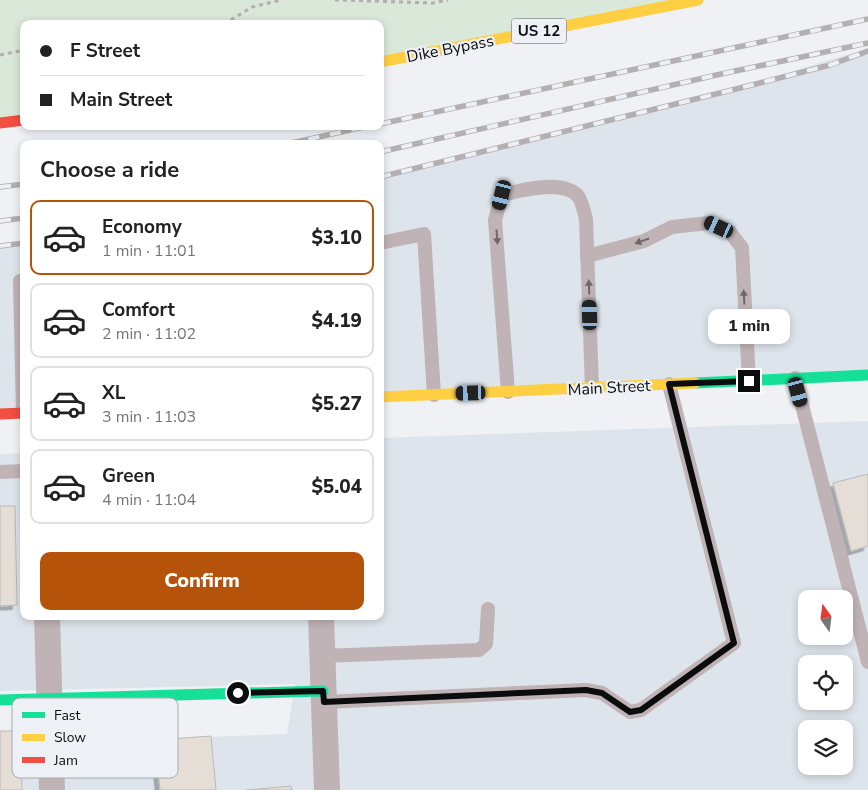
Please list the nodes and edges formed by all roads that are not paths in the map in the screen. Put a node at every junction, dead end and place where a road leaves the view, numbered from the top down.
1 (698, 0) edge
2 (384, 61) edge
3 (20, 120) edge
4 (0, 123) edge
5 (384, 242) edge
6 (587, 256) junction
7 (868, 375) edge
8 (795, 378) junction
9 (749, 381) junction
10 (669, 384) junction
11 (592, 388) junction
12 (508, 392) junction
13 (434, 395) junction
14 (384, 397) edge
15 (20, 413) edge
16 (0, 414) edge
17 (20, 471) edge
18 (0, 472) edge
19 (488, 609) dead end
20 (46, 620) edge
21 (321, 620) edge
22 (322, 656) junction
23 (868, 662) edge
24 (323, 696) junction
25 (50, 698) joint
26 (327, 790) edge

1 - 2 main road, Dike Bypass / US 12
3 - 4 main road
5 - 13 lane
9 -> 6 lane
11 -> 6 lane
6 -> 12 lane
7 - 8 main road, Main Street
8 - 9 main road, Main Street
8 - 23 lane
9 - 10 main road, Main Street
10 - 11 main road, Main Street
10 - 24 lane
11 - 12 main road, Main Street
12 - 13 main road, Main Street
13 - 14 main road, Main Street
15 - 16 main road
17 - 18 lane
19 - 22 lane
20 - 25 street
21 - 22 street
22 - 24 street
24 - 25 main road
24 - 26 street

